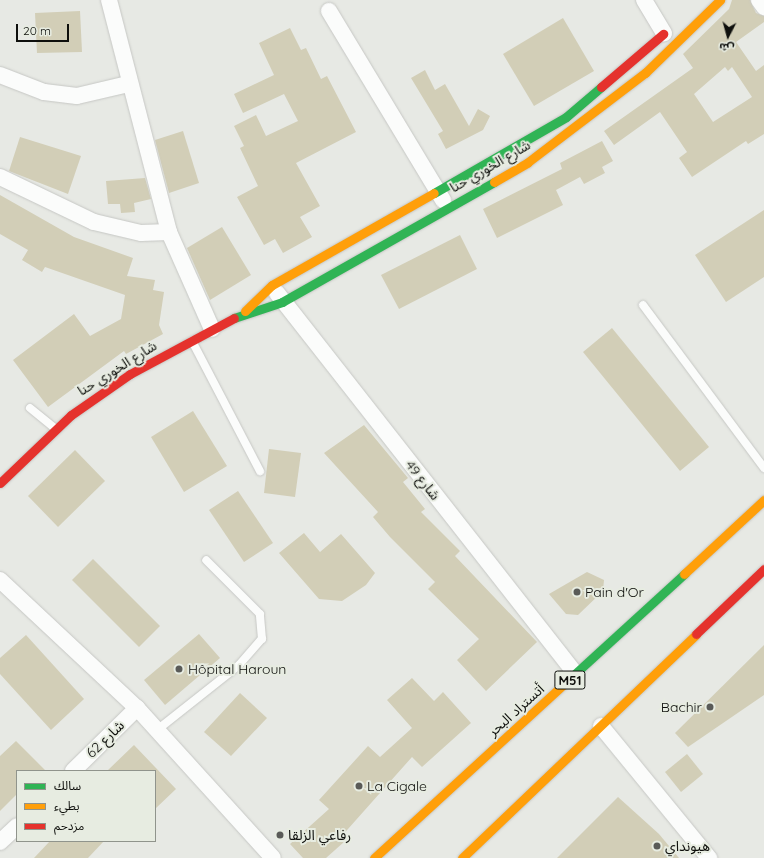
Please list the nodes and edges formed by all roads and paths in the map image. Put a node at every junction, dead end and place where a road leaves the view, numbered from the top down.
1 (109, 0) edge
2 (644, 0) edge
3 (720, 0) edge
4 (759, 0) edge
5 (764, 7) edge
6 (329, 11) dead end
7 (669, 28) joint
8 (0, 75) edge
9 (128, 84) junction
10 (0, 177) edge
11 (437, 190) junction
12 (447, 206) junction
13 (169, 232) junction
14 (272, 285) junction
15 (282, 302) junction
16 (643, 305) dead end
17 (244, 312) junction
18 (212, 329) junction
19 (191, 341) junction
20 (30, 408) dead end
21 (56, 429) junction
22 (764, 468) edge
23 (260, 471) dead end
24 (0, 483) edge
25 (764, 500) edge
26 (206, 560) dead end
27 (764, 569) edge
28 (0, 580) edge
29 (576, 674) junction
30 (138, 708) junction
31 (601, 726) junction
32 (157, 730) junction
33 (74, 770) edge
34 (16, 827) edge
35 (0, 842) edge
36 (273, 858) edge
37 (374, 858) edge
38 (462, 858) edge
39 (709, 858) edge

1 - 9 street
2 - 7 street
3 - 12 main road, شارع الخوري حنا
4 - 5 street
6 - 11 street
7 - 11 main road, شارع الخوري حنا
8 - 9 street
9 - 13 street
10 - 13 street
11 - 12 street
11 - 14 main road, شارع الخوري حنا
12 - 15 main road, شارع الخوري حنا
13 - 18 street
14 - 15 street, شارع 49
14 - 17 main road, شارع الخوري حنا
15 - 17 main road, شارع الخوري حنا
15 - 29 street, شارع 49
16 - 22 lane
17 - 18 main road, شارع الخوري حنا
18 - 19 main road, شارع الخوري حنا
19 - 21 main road, شارع الخوري حنا
19 - 23 lane
20 - 21 lane
21 - 24 main road, شارع الخوري حنا
25 - 29 main road, أتستراد البحر / M51
26 - 32 lane
27 - 31 main road
28 - 30 street
29 - 37 main road, أتستراد البحر / M51
30 - 32 street
30 - 33 street, شارع 62
31 - 38 main road
31 - 39 street
32 - 36 street
34 - 35 street

